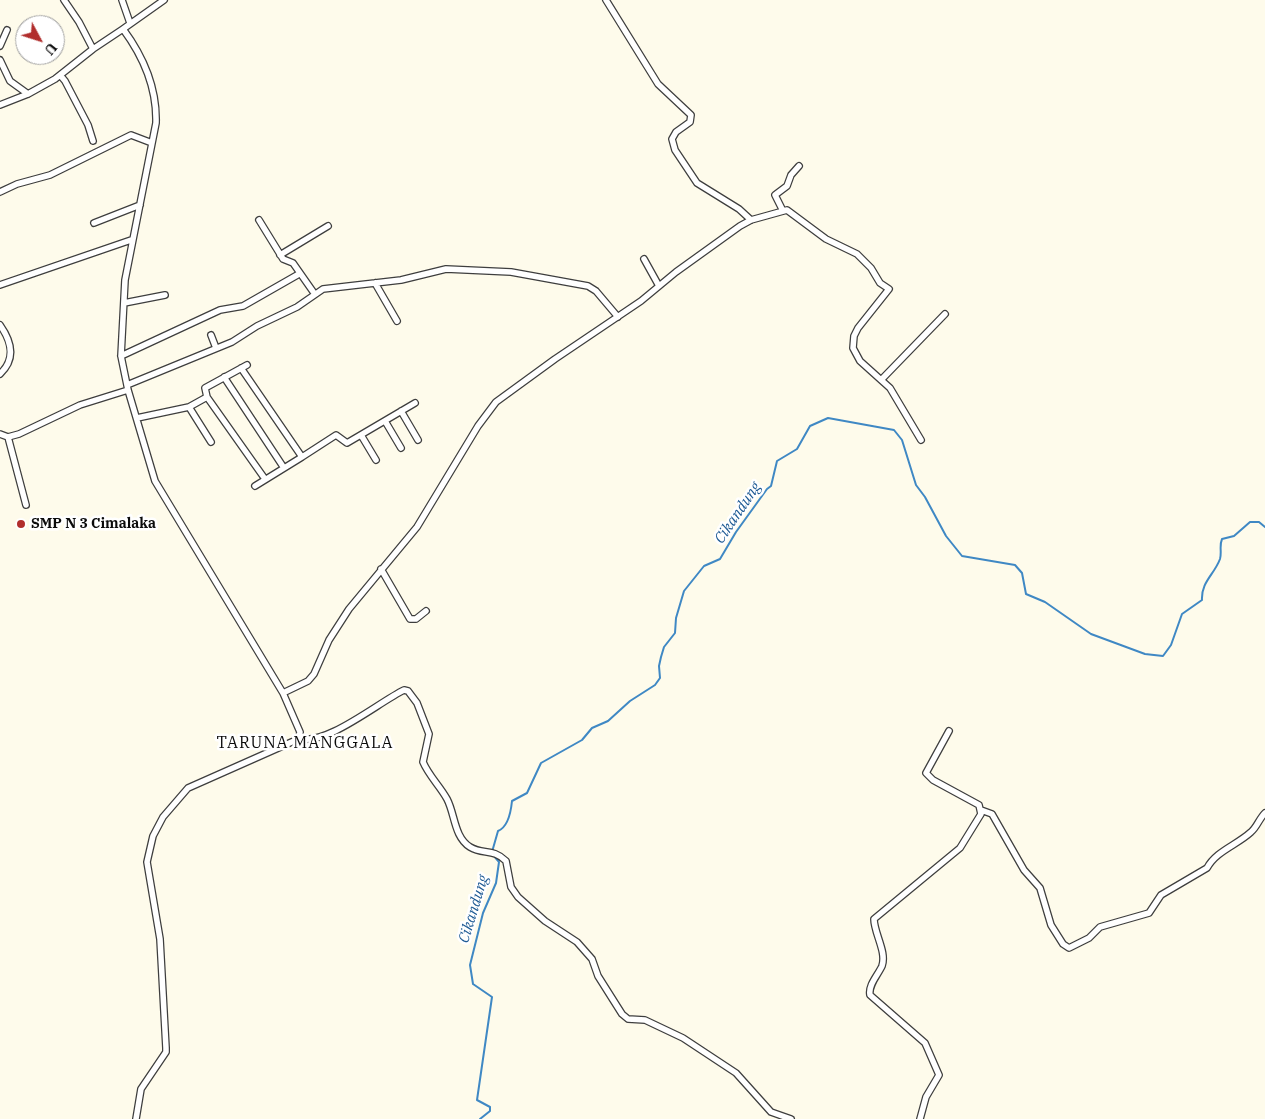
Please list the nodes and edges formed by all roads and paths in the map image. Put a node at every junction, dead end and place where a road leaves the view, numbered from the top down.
1 (64, 0) edge
2 (122, 0) edge
3 (164, 0) edge
4 (606, 0) edge
5 (130, 23) junction
6 (123, 29) junction
7 (7, 30) dead end
8 (0, 46) edge
9 (93, 49) junction
10 (0, 60) edge
11 (60, 76) junction
12 (28, 94) junction
13 (0, 104) edge
14 (93, 141) dead end
15 (152, 143) junction
16 (799, 166) dead end
17 (0, 192) edge
18 (140, 205) junction
19 (782, 209) junction
20 (259, 220) dead end
21 (751, 220) junction
22 (94, 223) dead end
23 (328, 226) dead end
24 (131, 240) junction
25 (280, 255) junction
26 (644, 259) dead end
27 (299, 274) junction
28 (374, 283) junction
29 (0, 285) edge
30 (659, 286) junction
31 (314, 293) junction
32 (165, 295) dead end
33 (124, 303) junction
34 (944, 314) dead end
35 (618, 317) junction
36 (397, 321) dead end
37 (0, 325) edge
38 (211, 335) dead end
39 (216, 348) junction
40 (122, 356) junction
41 (0, 374) edge
42 (224, 377) junction
43 (882, 379) junction
44 (128, 388) junction
45 (208, 396) junction
46 (415, 403) dead end
47 (189, 407) junction
48 (401, 411) junction
49 (136, 418) junction
50 (385, 421) junction
51 (0, 434) edge
52 (361, 435) junction
53 (8, 437) junction
54 (418, 440) dead end
55 (921, 440) dead end
56 (211, 442) dead end
57 (401, 448) dead end
58 (302, 457) junction
59 (376, 460) dead end
60 (284, 468) junction
61 (265, 479) junction
62 (255, 486) dead end
63 (26, 505) dead end
64 (381, 569) junction
65 (426, 610) dead end
66 (283, 693) junction
67 (949, 731) dead end
68 (299, 738) junction
69 (981, 810) junction
70 (1265, 812) edge
71 (136, 1119) edge
72 (791, 1119) edge
73 (920, 1119) edge

1 - 9 street
2 - 5 street
3 - 5 street
4 - 21 street
5 - 6 street
6 - 9 street
6 - 15 street
7 - 8 street
9 - 11 street
10 - 12 street
11 - 12 street
11 - 14 street
12 - 13 street
15 - 17 street
15 - 18 street
16 - 19 street
18 - 22 street
18 - 24 street
19 - 21 street
19 - 43 street
20 - 25 street
21 - 30 street
23 - 25 street
24 - 29 street
24 - 33 street
25 - 27 street
26 - 30 street
27 - 31 street
27 - 40 street
28 - 31 street
28 - 35 street
28 - 36 street
30 - 35 street
31 - 39 street
32 - 33 street
33 - 40 street
34 - 43 street
35 - 64 street
37 - 41 street
38 - 39 street
39 - 44 street
40 - 44 street
42 - 45 street
42 - 58 street
42 - 60 street
43 - 55 street
44 - 49 street
44 - 53 street
45 - 47 street
45 - 61 street
46 - 48 street
47 - 49 street
47 - 56 street
48 - 50 street
48 - 54 street
49 - 66 street
50 - 52 street
50 - 57 street
51 - 53 street
52 - 58 street
52 - 59 street
53 - 63 street
58 - 60 street
60 - 61 street
61 - 62 street
64 - 65 street
64 - 66 street
66 - 68 street
67 - 69 street
68 - 71 street
68 - 72 street
69 - 70 street
69 - 73 street

